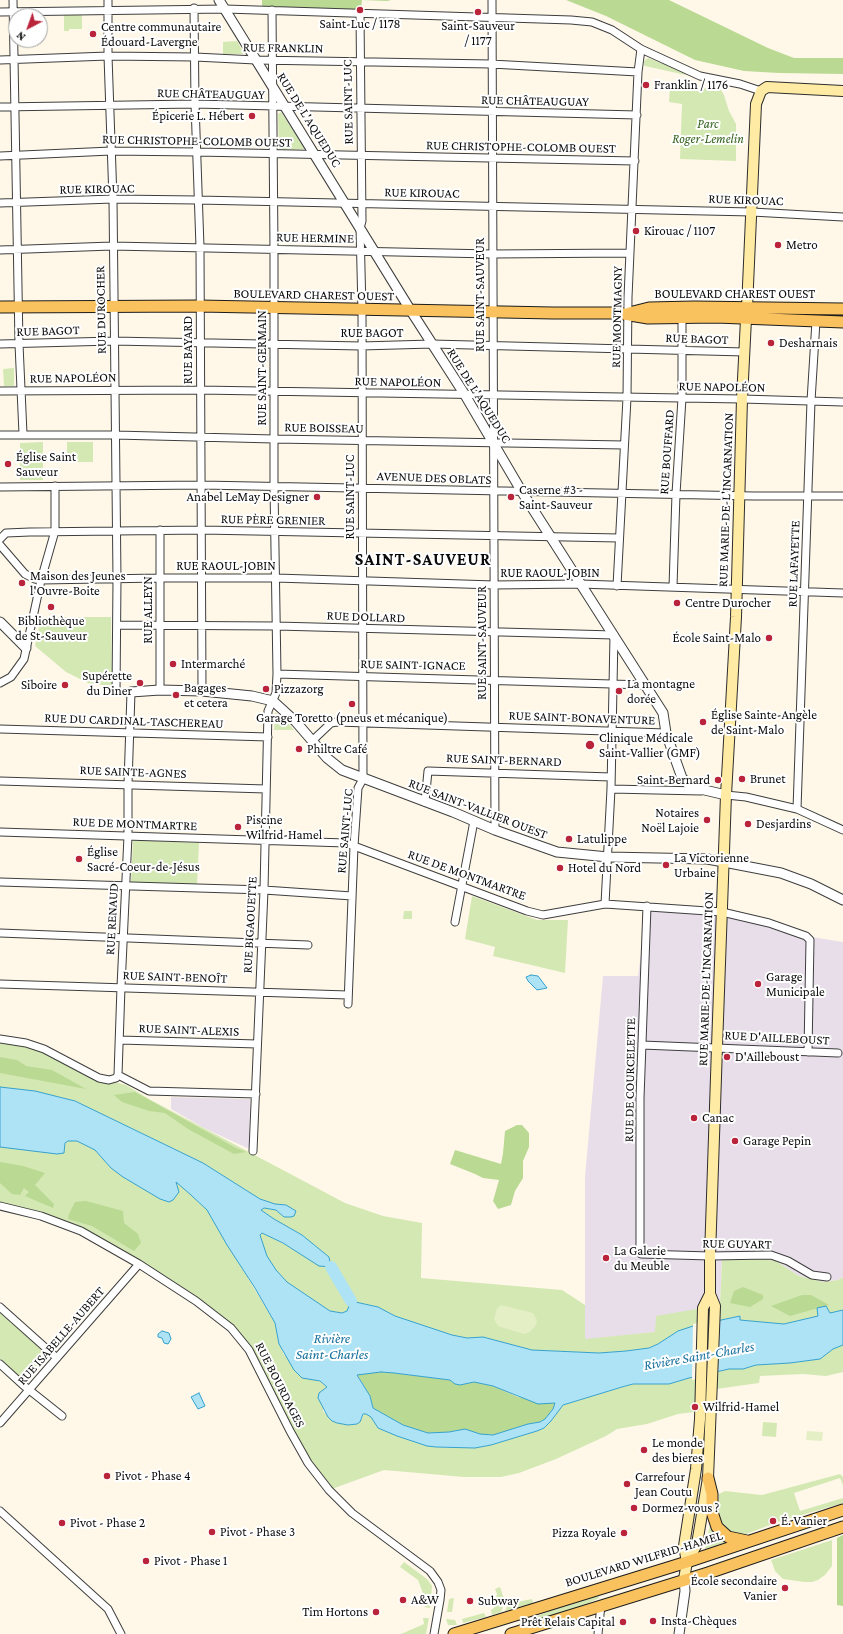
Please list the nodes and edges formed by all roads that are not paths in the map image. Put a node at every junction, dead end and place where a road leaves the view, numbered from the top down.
1 (108, 0) edge
2 (219, 0) edge
3 (492, 0) edge
4 (194, 8) junction
5 (225, 9) junction
6 (108, 10) junction
7 (272, 10) junction
8 (48, 11) edge
9 (360, 13) junction
10 (492, 17) junction
11 (14, 48) edge
12 (641, 49) junction
13 (108, 56) junction
14 (195, 57) junction
15 (0, 60) edge
16 (14, 60) junction
17 (256, 60) junction
18 (273, 60) junction
19 (360, 61) junction
20 (491, 64) junction
21 (638, 72) junction
22 (271, 84) junction
23 (761, 91) junction
24 (843, 91) edge
25 (195, 104) junction
26 (109, 105) junction
27 (0, 107) edge
28 (15, 107) junction
29 (273, 107) junction
30 (285, 107) junction
31 (360, 109) junction
32 (492, 112) junction
33 (637, 115) junction
34 (111, 151) junction
35 (197, 152) junction
36 (273, 154) junction
37 (314, 155) junction
38 (0, 156) edge
39 (16, 156) junction
40 (361, 156) junction
41 (492, 159) junction
42 (635, 161) junction
43 (113, 199) junction
44 (198, 200) junction
45 (273, 202) junction
46 (0, 203) edge
47 (17, 203) junction
48 (346, 204) junction
49 (362, 204) junction
50 (493, 207) junction
51 (633, 210) junction
52 (752, 212) junction
53 (843, 217) edge
54 (360, 228) junction
55 (112, 246) junction
56 (200, 247) junction
57 (0, 250) edge
58 (18, 250) junction
59 (274, 250) junction
60 (361, 251) junction
61 (374, 251) junction
62 (630, 253) junction
63 (492, 254) junction
64 (113, 306) junction
65 (200, 306) junction
66 (0, 307) edge
67 (19, 307) junction
68 (274, 308) junction
69 (843, 309) edge
70 (362, 310) junction
71 (411, 311) junction
72 (493, 312) junction
73 (747, 313) junction
74 (628, 314) junction
75 (682, 318) junction
76 (816, 321) junction
77 (843, 322) edge
78 (113, 341) junction
79 (200, 342) junction
80 (274, 343) junction
81 (0, 344) edge
82 (19, 344) junction
83 (432, 344) junction
84 (361, 346) junction
85 (492, 346) junction
86 (628, 349) junction
87 (681, 350) junction
88 (745, 352) junction
89 (114, 390) junction
90 (200, 390) junction
91 (0, 391) edge
92 (21, 391) junction
93 (274, 392) junction
94 (361, 393) junction
95 (465, 395) junction
96 (494, 395) junction
97 (627, 398) junction
98 (682, 398) junction
99 (742, 399) junction
100 (812, 401) junction
101 (843, 402) edge
102 (23, 434) junction
103 (0, 435) edge
104 (115, 435) junction
105 (201, 436) junction
106 (274, 439) junction
107 (362, 441) junction
108 (494, 443) junction
109 (624, 445) junction
110 (116, 485) junction
111 (202, 485) junction
112 (55, 486) junction
113 (0, 487) edge
114 (274, 487) junction
115 (362, 488) junction
116 (494, 491) junction
117 (522, 492) junction
118 (622, 492) junction
119 (676, 494) junction
120 (738, 496) junction
121 (843, 496) edge
122 (809, 497) junction
123 (160, 530) junction
124 (202, 530) junction
125 (55, 531) junction
126 (116, 531) junction
127 (275, 532) junction
128 (362, 534) junction
129 (494, 536) junction
130 (551, 536) junction
131 (619, 538) junction
132 (0, 539) edge
133 (0, 545) edge
134 (160, 578) junction
135 (202, 578) junction
136 (276, 578) junction
137 (117, 579) junction
138 (41, 580) junction
139 (363, 581) junction
140 (580, 584) junction
141 (494, 585) junction
142 (617, 586) junction
143 (672, 587) junction
144 (737, 590) junction
145 (804, 592) junction
146 (843, 593) edge
147 (0, 622) edge
148 (116, 625) junction
149 (159, 625) junction
150 (202, 625) junction
151 (277, 626) junction
152 (362, 628) junction
153 (494, 632) junction
154 (614, 635) junction
155 (26, 648) junction
156 (277, 674) junction
157 (362, 676) junction
158 (494, 679) junction
159 (0, 683) edge
160 (614, 683) junction
161 (645, 685) junction
162 (160, 690) junction
163 (202, 691) junction
164 (116, 692) dead end
165 (131, 692) joint
166 (273, 701) junction
167 (363, 722) junction
168 (495, 727) junction
169 (0, 729) edge
170 (612, 731) junction
171 (130, 733) junction
172 (666, 733) junction
173 (268, 737) junction
174 (312, 741) junction
175 (494, 773) junction
176 (610, 777) junction
177 (363, 778) junction
178 (0, 781) edge
179 (128, 784) junction
180 (266, 789) junction
181 (611, 789) junction
182 (707, 791) junction
183 (726, 795) junction
184 (425, 802) junction
185 (797, 809) junction
186 (474, 821) junction
187 (495, 830) junction
188 (843, 830) edge
189 (0, 832) edge
190 (128, 836) junction
191 (265, 840) junction
192 (354, 846) junction
193 (608, 857) junction
194 (724, 862) junction
195 (0, 882) edge
196 (126, 885) junction
197 (462, 886) junction
198 (264, 890) junction
199 (352, 896) junction
200 (843, 900) edge
201 (605, 904) junction
202 (647, 906) junction
203 (722, 912) junction
204 (455, 922) dead end
205 (0, 933) edge
206 (123, 937) junction
207 (262, 943) junction
208 (308, 944) dead end
209 (0, 984) edge
210 (121, 987) junction
211 (259, 992) junction
212 (348, 995) junction
213 (348, 1004) dead end
214 (0, 1039) edge
215 (120, 1040) junction
216 (257, 1044) junction
217 (642, 1045) junction
218 (717, 1047) junction
219 (808, 1052) junction
220 (838, 1053) dead end
221 (118, 1076) junction
222 (256, 1094) junction
223 (253, 1151) dead end
224 (0, 1206) edge
225 (641, 1254) joint
226 (710, 1256) junction
227 (140, 1264) junction
228 (827, 1278) dead end
229 (710, 1294) junction
230 (0, 1307) edge
231 (57, 1358) junction
232 (0, 1364) edge
233 (706, 1380) junction
234 (30, 1390) junction
235 (62, 1416) dead end
236 (0, 1423) edge
237 (708, 1478) junction
238 (843, 1510) edge
239 (0, 1511) edge
240 (843, 1527) edge
241 (747, 1541) junction
242 (687, 1562) junction
243 (684, 1579) junction
244 (601, 1605) junction
245 (121, 1634) edge
246 (434, 1634) edge
247 (454, 1634) edge
248 (511, 1634) edge
249 (598, 1634) edge
250 (679, 1634) edge

1 - 6 street, RUE DUROCHER
2 - 5 street, RUE DE L'AQUEDUC
3 - 10 street, RUE SAINT-SAUVEUR
4 - 5 street
4 - 6 street
4 - 14 street, RUE BAYARD
5 - 7 street
5 - 17 street, RUE DE L'AQUEDUC
6 - 8 street
6 - 13 street, RUE DUROCHER
7 - 9 street
7 - 18 street, RUE SAINT-GERMAIN
9 - 10 street
9 - 19 street, RUE SAINT-LUC
10 - 12 street
10 - 20 street, RUE SAINT-SAUVEUR
11 - 16 street
12 - 21 street, RUE MONTMAGNY
12 - 23 street
13 - 14 street, RUE FRANKLIN
13 - 16 street, RUE FRANKLIN
13 - 26 street, RUE DUROCHER
14 - 17 street, RUE FRANKLIN
14 - 25 street, RUE BAYARD
15 - 16 street, RUE FRANKLIN
16 - 28 street
17 - 18 street, RUE FRANKLIN
17 - 22 street, RUE DE L'AQUEDUC
18 - 19 street, RUE FRANKLIN
18 - 22 street, RUE SAINT-GERMAIN
19 - 20 street, RUE FRANKLIN
19 - 31 street, RUE SAINT-LUC
20 - 21 street, RUE FRANKLIN
20 - 32 street, RUE SAINT-SAUVEUR
21 - 33 street, RUE MONTMAGNY
22 - 29 street, RUE SAINT-GERMAIN
22 - 30 street, RUE DE L'AQUEDUC
23 - 24 main road
23 - 52 main road, RUE MARIE-DE-L'INCARNATION
25 - 26 street, RUE CHÂTEAUGUAY
25 - 29 street, RUE CHÂTEAUGUAY
25 - 35 street, RUE BAYARD
26 - 28 street, RUE CHÂTEAUGUAY
26 - 34 street, RUE DUROCHER
27 - 28 street, RUE CHÂTEAUGUAY
28 - 39 street
29 - 30 street, RUE CHÂTEAUGUAY
29 - 36 street, RUE SAINT-GERMAIN
30 - 31 street, RUE CHÂTEAUGUAY
30 - 37 street, RUE DE L'AQUEDUC
31 - 32 street, RUE CHÂTEAUGUAY
31 - 40 street, RUE SAINT-LUC
32 - 33 street, RUE CHÂTEAUGUAY
32 - 41 street, RUE SAINT-SAUVEUR
33 - 42 street, RUE MONTMAGNY
34 - 35 street, RUE CHRISTOPHE-COLOMB OUEST
34 - 39 street, RUE CHRISTOPHE-COLOMB OUEST
34 - 43 street, RUE DUROCHER
35 - 36 street, RUE CHRISTOPHE-COLOMB OUEST
35 - 44 street, RUE BAYARD
36 - 37 street, RUE CHRISTOPHE-COLOMB OUEST
36 - 45 street, RUE SAINT-GERMAIN
37 - 40 street, RUE CHRISTOPHE-COLOMB OUEST
37 - 48 street, RUE DE L'AQUEDUC
38 - 39 street, RUE CHRISTOPHE-COLOMB OUEST
39 - 47 street
40 - 41 street, RUE CHRISTOPHE-COLOMB OUEST
40 - 49 street, RUE SAINT-LUC
41 - 42 street, RUE CHRISTOPHE-COLOMB OUEST
41 - 50 street, RUE SAINT-SAUVEUR
42 - 51 street, RUE MONTMAGNY
43 - 44 street, RUE KIROUAC
43 - 47 street, RUE KIROUAC
43 - 55 street, RUE DUROCHER
44 - 45 street, RUE KIROUAC
44 - 56 street, RUE BAYARD
45 - 48 street, RUE KIROUAC
45 - 59 street, RUE SAINT-GERMAIN
46 - 47 street, RUE KIROUAC
47 - 58 street
48 - 49 street, RUE KIROUAC
48 - 54 street, RUE DE L'AQUEDUC
49 - 50 street, RUE KIROUAC
49 - 54 street, RUE SAINT-LUC
50 - 51 street, RUE KIROUAC
50 - 63 street, RUE SAINT-SAUVEUR
51 - 52 street, RUE KIROUAC
51 - 62 street, RUE MONTMAGNY
52 - 53 street, RUE KIROUAC
52 - 73 main road, RUE MARIE-DE-L'INCARNATION
54 - 60 street, RUE SAINT-LUC
54 - 61 street, RUE DE L'AQUEDUC
55 - 56 street, RUE HERMINE
55 - 58 street, RUE HERMINE
55 - 64 street, RUE DUROCHER
56 - 59 street, RUE HERMINE
56 - 65 street, RUE BAYARD
57 - 58 street, RUE HERMINE
58 - 67 street
59 - 60 street, RUE HERMINE
59 - 68 street, RUE SAINT-GERMAIN
60 - 61 street, RUE HERMINE
60 - 70 street, RUE SAINT-LUC
61 - 63 street, RUE HERMINE
61 - 71 street, RUE DE L'AQUEDUC
62 - 63 street, RUE HERMINE
62 - 74 street, RUE MONTMAGNY
63 - 72 street, RUE SAINT-SAUVEUR
64 - 65 main road, BOULEVARD CHAREST OUEST
64 - 67 main road, BOULEVARD CHAREST OUEST
64 - 78 street, RUE DUROCHER
65 - 68 main road, BOULEVARD CHAREST OUEST
65 - 79 street, RUE BAYARD
66 - 67 main road, BOULEVARD CHAREST OUEST
67 - 82 street
68 - 70 main road, BOULEVARD CHAREST OUEST
68 - 80 street, RUE SAINT-GERMAIN
69 - 73 main road, BOULEVARD CHAREST OUEST
70 - 71 main road, BOULEVARD CHAREST OUEST
70 - 84 street, RUE SAINT-LUC
71 - 72 main road, BOULEVARD CHAREST OUEST
71 - 83 street, RUE DE L'AQUEDUC
72 - 74 main road, BOULEVARD CHAREST OUEST
72 - 85 street, RUE SAINT-SAUVEUR
73 - 74 main road, BOULEVARD CHAREST OUEST
73 - 75 main road, BOULEVARD CHAREST OUEST
73 - 76 main road, BOULEVARD CHAREST OUEST
73 - 88 main road, RUE MARIE-DE-L'INCARNATION
74 - 75 main road, BOULEVARD CHAREST OUEST
74 - 86 street, RUE MONTMAGNY
75 - 87 street, RUE BOUFFARD
76 - 77 main road, BOULEVARD CHAREST OUEST
76 - 100 street, RUE LAFAYETTE
78 - 79 street, RUE BAGOT
78 - 82 street, RUE BAGOT
78 - 89 street, RUE DUROCHER
79 - 80 street, RUE BAGOT
79 - 90 street, RUE BAYARD
80 - 84 street, RUE BAGOT
80 - 93 street, RUE SAINT-GERMAIN
81 - 82 street, RUE BAGOT
82 - 92 street
83 - 84 street, RUE BAGOT
83 - 85 street, RUE BAGOT
83 - 95 street, RUE DE L'AQUEDUC
84 - 94 street, RUE SAINT-LUC
85 - 86 street, RUE BAGOT
85 - 96 street, RUE SAINT-SAUVEUR
86 - 87 street, RUE BAGOT
86 - 97 street, RUE MONTMAGNY
87 - 88 street, RUE BAGOT
87 - 98 street, RUE BOUFFARD
88 - 99 main road, RUE MARIE-DE-L'INCARNATION
89 - 90 street, RUE NAPOLÉON
89 - 92 street, RUE NAPOLÉON
89 - 104 street, RUE DUROCHER
90 - 93 street, RUE NAPOLÉON
90 - 105 street, RUE BAYARD
91 - 92 street, RUE NAPOLÉON
92 - 102 street
93 - 94 street, RUE NAPOLÉON
93 - 106 street, RUE SAINT-GERMAIN
94 - 95 street, RUE NAPOLÉON
94 - 107 street, RUE SAINT-LUC
95 - 96 street, RUE NAPOLÉON
95 - 108 street, RUE DE L'AQUEDUC
96 - 97 street, RUE NAPOLÉON
96 - 108 street, RUE SAINT-SAUVEUR
97 - 98 street, RUE NAPOLÉON
97 - 109 street, RUE MONTMAGNY
98 - 99 street, RUE NAPOLÉON
98 - 119 street, RUE BOUFFARD
99 - 100 street, RUE NAPOLÉON
99 - 120 main road, RUE MARIE-DE-L'INCARNATION
100 - 101 street, RUE NAPOLÉON
100 - 122 street, RUE LAFAYETTE
102 - 103 street, RUE BOISSEAU
102 - 104 street, RUE BOISSEAU
104 - 105 street, RUE BOISSEAU
104 - 110 street, RUE DUROCHER
105 - 106 street, RUE BOISSEAU
105 - 111 street, RUE BAYARD
106 - 107 street, RUE BOISSEAU
106 - 114 street, RUE SAINT-GERMAIN
107 - 108 street, RUE BOISSEAU
107 - 115 street, RUE SAINT-LUC
108 - 109 street, RUE BOISSEAU
108 - 116 street, RUE SAINT-SAUVEUR
108 - 117 street, RUE DE L'AQUEDUC
109 - 118 street, RUE MONTMAGNY
110 - 111 street, AVENUE DES OBLATS
110 - 112 street, AVENUE DES OBLATS
110 - 126 street, RUE DUROCHER
111 - 114 street, AVENUE DES OBLATS
111 - 124 street, RUE BAYARD
112 - 113 street, AVENUE DES OBLATS
112 - 125 street
114 - 115 street, AVENUE DES OBLATS
114 - 127 street, RUE SAINT-GERMAIN
115 - 116 street, AVENUE DES OBLATS
115 - 128 street, RUE SAINT-LUC
116 - 117 street, AVENUE DES OBLATS
116 - 129 street, RUE SAINT-SAUVEUR
117 - 118 street, AVENUE DES OBLATS
117 - 130 street, RUE DE L'AQUEDUC
118 - 119 street, AVENUE DES OBLATS
118 - 131 street, RUE MONTMAGNY
119 - 120 street, AVENUE DES OBLATS
119 - 143 street, RUE BOUFFARD
120 - 122 street, AVENUE DES OBLATS
120 - 144 main road, RUE MARIE-DE-L'INCARNATION
121 - 122 street, AVENUE DES OBLATS
122 - 145 street, RUE LAFAYETTE
123 - 124 street, RUE PÈRE GRENIER
123 - 126 street, RUE PÈRE GRENIER
123 - 134 street, RUE ALLEYN
124 - 127 street, RUE PÈRE GRENIER
124 - 135 street, RUE BAYARD
125 - 126 street, RUE PÈRE GRENIER
125 - 132 street, RUE PÈRE GRENIER
125 - 138 street
126 - 137 street, RUE DUROCHER
127 - 128 street, RUE PÈRE GRENIER
127 - 136 street, RUE SAINT-GERMAIN
128 - 129 street, RUE PÈRE GRENIER
128 - 139 street, RUE SAINT-LUC
129 - 130 street, RUE PÈRE GRENIER
129 - 141 street, RUE SAINT-SAUVEUR
130 - 131 street, RUE PÈRE GRENIER
130 - 140 street, RUE DE L'AQUEDUC
131 - 142 street, RUE MONTMAGNY
133 - 138 street
134 - 135 street, RUE RAOUL-JOBIN
134 - 137 street, RUE RAOUL-JOBIN
134 - 149 street, RUE ALLEYN
135 - 136 street, RUE RAOUL-JOBIN
135 - 150 street, RUE BAYARD
136 - 139 street, RUE RAOUL-JOBIN
136 - 151 street, RUE SAINT-GERMAIN
137 - 138 street, RUE RAOUL-JOBIN
137 - 148 street, RUE DUROCHER
138 - 155 street
139 - 141 street, RUE RAOUL-JOBIN
139 - 152 street, RUE SAINT-LUC
140 - 141 street, RUE RAOUL-JOBIN
140 - 142 street, RUE RAOUL-JOBIN
140 - 154 street, RUE DE L'AQUEDUC
141 - 153 street, RUE SAINT-SAUVEUR
142 - 143 street, RUE RAOUL-JOBIN
143 - 144 street, RUE RAOUL-JOBIN
144 - 145 street, RUE RAOUL-JOBIN
144 - 183 main road, RUE MARIE-DE-L'INCARNATION
145 - 146 street, RUE RAOUL-JOBIN
145 - 185 street, RUE LAFAYETTE
147 - 155 street
148 - 149 street, RUE DOLLARD
148 - 164 street, RUE DUROCHER
149 - 150 street, RUE DOLLARD
149 - 162 street, RUE ALLEYN
150 - 151 street, RUE DOLLARD
150 - 163 street, RUE BAYARD
151 - 152 street, RUE DOLLARD
151 - 156 street, RUE SAINT-GERMAIN
152 - 153 street, RUE DOLLARD
152 - 157 street, RUE SAINT-LUC
153 - 154 street, RUE DOLLARD
153 - 158 street, RUE SAINT-SAUVEUR
154 - 160 street
154 - 161 street, RUE DE L'AQUEDUC
155 - 159 street
156 - 157 street, RUE SAINT-IGNACE
156 - 166 street, RUE SAINT-GERMAIN
157 - 158 street, RUE SAINT-IGNACE
157 - 167 street, RUE SAINT-LUC
158 - 160 street, RUE SAINT-IGNACE
158 - 168 street, RUE SAINT-SAUVEUR
160 - 161 street, RUE SAINT-IGNACE
160 - 170 street
161 - 172 street, RUE DE L'AQUEDUC
162 - 163 street, RUE SAINT-VALLIER OUEST
162 - 165 street, RUE SAINT-VALLIER OUEST
163 - 166 street, RUE SAINT-VALLIER OUEST
165 - 171 street, RUE RENAUD
166 - 173 street, RUE BIGAOUETTE
166 - 174 street, RUE SAINT-VALLIER OUEST
167 - 168 street, RUE SAINT-BONAVENTURE
167 - 174 street, RUE SAINT-BONAVENTURE
167 - 177 street, RUE SAINT-LUC
168 - 170 street, RUE SAINT-BONAVENTURE
168 - 175 street, RUE SAINT-SAUVEUR
169 - 171 street, RUE DU CARDINAL-TASCHEREAU
170 - 172 street, RUE SAINT-BONAVENTURE
170 - 176 street
171 - 173 street, RUE DU CARDINAL-TASCHEREAU
171 - 179 street, RUE RENAUD
172 - 182 street, RUE DE L'AQUEDUC
173 - 180 street, RUE BIGAOUETTE
174 - 177 street, RUE SAINT-VALLIER OUEST
175 - 176 street, RUE SAINT-BERNARD
175 - 184 street, RUE SAINT-BERNARD
175 - 187 street, RUE SAINT-SAUVEUR
176 - 181 street
177 - 184 street, RUE SAINT-VALLIER OUEST
177 - 192 street, RUE SAINT-LUC
178 - 179 street, RUE SAINTE-AGNES
179 - 180 street, RUE SAINTE-AGNES
179 - 190 street, RUE RENAUD
180 - 191 street, RUE BIGAOUETTE
181 - 182 street
181 - 193 street
182 - 183 street
183 - 185 street
183 - 194 main road, RUE MARIE-DE-L'INCARNATION
184 - 186 street, RUE SAINT-VALLIER OUEST
185 - 188 street
186 - 187 street, RUE SAINT-VALLIER OUEST
186 - 197 street
187 - 193 street, RUE SAINT-VALLIER OUEST
189 - 190 street, RUE DE MONTMARTRE
190 - 191 street, RUE DE MONTMARTRE
190 - 196 street, RUE RENAUD
191 - 192 street, RUE DE MONTMARTRE
191 - 198 street, RUE BIGAOUETTE
192 - 197 street, RUE DE MONTMARTRE
192 - 199 street, RUE SAINT-LUC
193 - 194 street, RUE SAINT-VALLIER OUEST
193 - 201 street
194 - 200 street, RUE SAINT-VALLIER OUEST
194 - 203 main road, RUE MARIE-DE-L'INCARNATION
195 - 196 street
196 - 198 street
196 - 206 street, RUE RENAUD
197 - 201 street, RUE DE MONTMARTRE
197 - 204 street
198 - 199 street
198 - 207 street, RUE BIGAOUETTE
199 - 212 street, RUE SAINT-LUC
201 - 202 street, RUE DE MONTMARTRE
202 - 203 street, RUE DE MONTMARTRE
202 - 217 street, RUE DE COURCELETTE
203 - 218 main road, RUE MARIE-DE-L'INCARNATION
203 - 219 street, RUE DE MONTMARTRE
205 - 206 street
206 - 207 street
206 - 210 street, RUE RENAUD
207 - 208 street
207 - 211 street, RUE BIGAOUETTE
209 - 210 street, RUE SAINT-BENOÎT
210 - 211 street, RUE SAINT-BENOÎT
210 - 215 street, RUE RENAUD
211 - 212 street, RUE SAINT-BENOÎT
211 - 216 street, RUE BIGAOUETTE
212 - 213 street, RUE SAINT-LUC
214 - 221 street
215 - 216 street, RUE SAINT-ALEXIS
215 - 221 street, RUE RENAUD
216 - 222 street, RUE BIGAOUETTE
217 - 218 street, RUE D'AILLEBOUST
217 - 225 street, RUE DE COURCELETTE
218 - 219 street, RUE D'AILLEBOUST
218 - 226 main road, RUE MARIE-DE-L'INCARNATION
219 - 220 street, RUE D'AILLEBOUST
221 - 222 street
222 - 223 street, RUE BIGAOUETTE
224 - 227 street, RUE BOURDAGES
225 - 226 street, RUE GUYART
226 - 228 street, RUE GUYART
226 - 229 main road, RUE MARIE-DE-L'INCARNATION
227 - 231 street, RUE ISABELLE-AUBERT
227 - 246 street, RUE BOURDAGES
229 - 233 main road, RUE MARIE-DE-L'INCARNATION
229 - 233 main road, RUE MARIE-DE-L'INCARNATION
230 - 231 street
231 - 234 street, RUE ISABELLE-AUBERT
232 - 234 street
233 - 237 main road, RUE MARIE-DE-L'INCARNATION
233 - 242 main road, RUE MARIE-DE-L'INCARNATION
234 - 235 street
234 - 236 street, RUE ISABELLE-AUBERT
237 - 241 main road
237 - 242 main road, RUE MARIE-DE-L'INCARNATION
238 - 241 main road, BOULEVARD WILFRID-HAMEL
239 - 245 street
240 - 243 main road
241 - 242 main road, BOULEVARD WILFRID-HAMEL
242 - 243 main road, RUE MARIE-DE-L'INCARNATION
242 - 247 main road, BOULEVARD WILFRID-HAMEL
243 - 244 main road
243 - 250 street
244 - 248 main road
244 - 249 street

